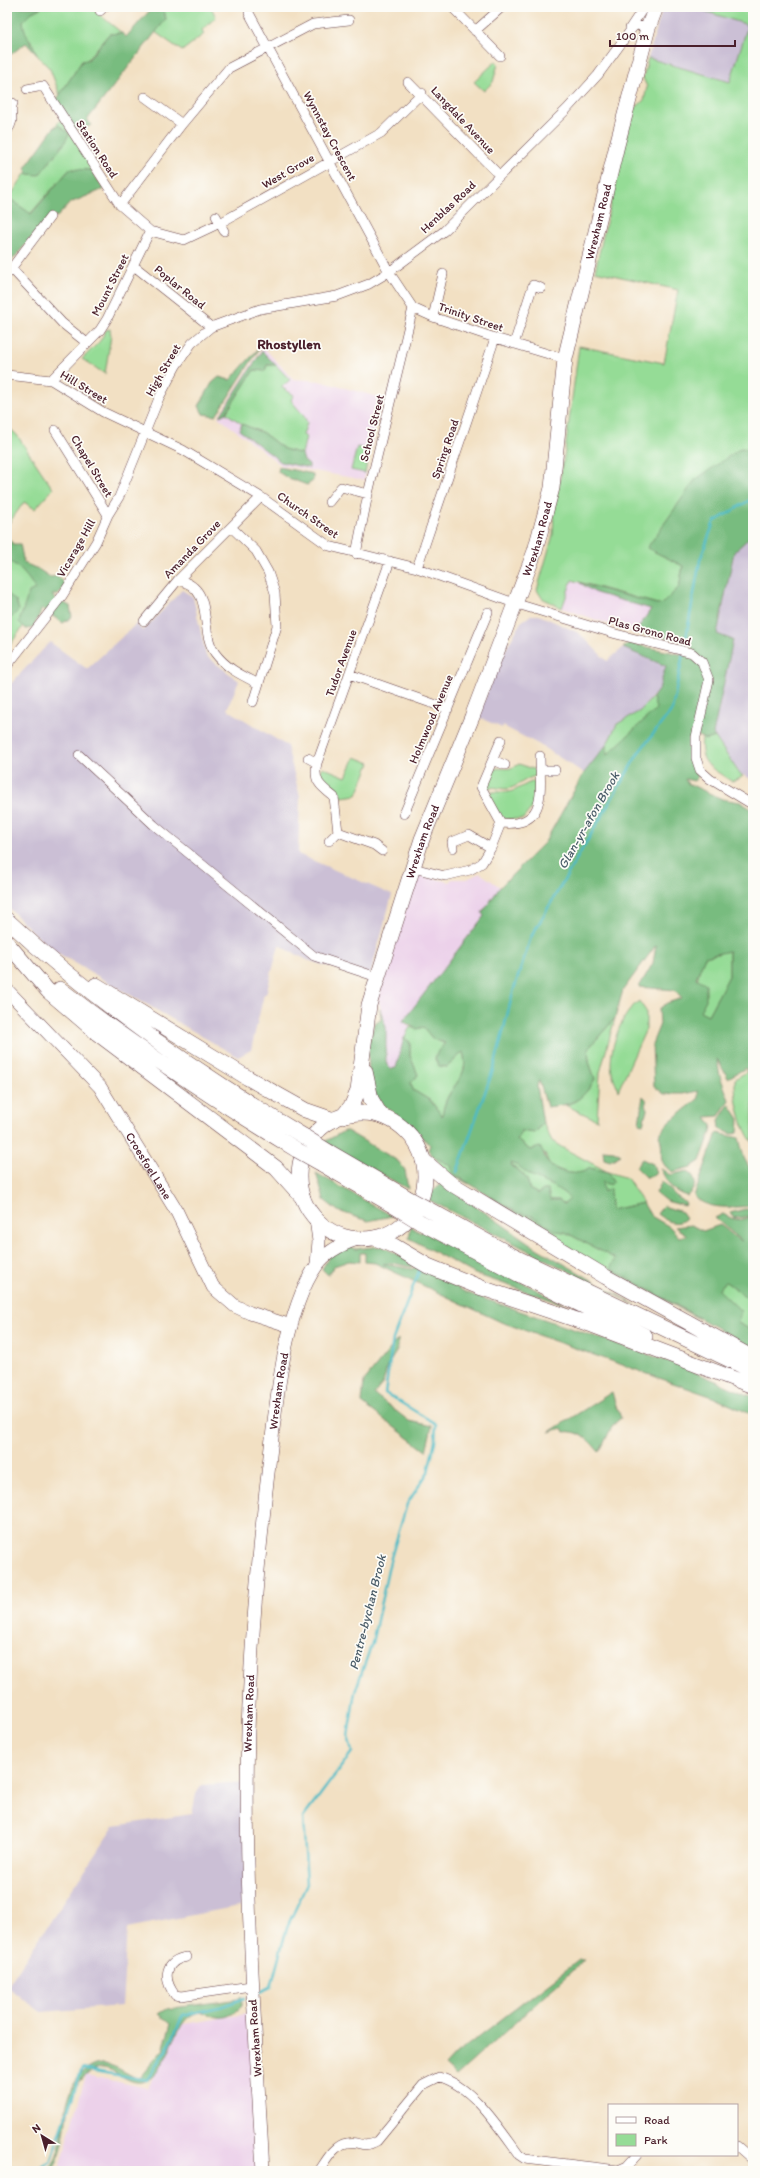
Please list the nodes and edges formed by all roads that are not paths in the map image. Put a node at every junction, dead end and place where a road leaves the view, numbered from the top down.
1 (452, 7) edge
2 (502, 7) edge
3 (644, 7) edge
4 (656, 7) edge
5 (249, 13) dead end
6 (349, 20) dead end
7 (648, 28) junction
8 (475, 31) junction
9 (627, 33) junction
10 (268, 46) junction
11 (500, 56) dead end
12 (408, 82) dead end
13 (27, 89) dead end
14 (422, 93) junction
15 (146, 97) dead end
16 (13, 103) dead end
17 (13, 119) junction
18 (23, 120) dead end
19 (182, 124) junction
20 (7, 131) edge
21 (329, 161) junction
22 (499, 175) junction
23 (120, 205) junction
24 (50, 217) dead end
25 (150, 231) junction
26 (134, 266) junction
27 (9, 272) edge
28 (389, 272) junction
29 (443, 274) dead end
30 (524, 282) dead end
31 (413, 308) junction
32 (433, 317) junction
33 (211, 327) junction
34 (495, 338) junction
35 (87, 343) junction
36 (514, 344) junction
37 (565, 359) junction
38 (7, 375) edge
39 (51, 380) junction
40 (55, 430) dead end
41 (146, 432) junction
42 (368, 494) junction
43 (261, 497) junction
44 (329, 502) dead end
45 (108, 515) junction
46 (231, 527) junction
47 (356, 554) junction
48 (390, 561) junction
49 (417, 568) junction
50 (178, 580) junction
51 (514, 603) junction
52 (488, 612) dead end
53 (144, 621) dead end
54 (7, 666) edge
55 (349, 674) junction
56 (257, 683) junction
57 (253, 702) dead end
58 (448, 709) junction
59 (501, 740) dead end
60 (79, 755) dead end
61 (540, 756) dead end
62 (308, 758) dead end
63 (494, 760) junction
64 (317, 763) junction
65 (505, 765) dead end
66 (540, 770) junction
67 (556, 770) dead end
68 (753, 805) edge
69 (404, 814) dead end
70 (501, 823) junction
71 (338, 832) junction
72 (329, 841) dead end
73 (453, 848) dead end
74 (491, 848) junction
75 (382, 851) dead end
76 (413, 868) junction
77 (7, 920) edge
78 (8, 944) edge
79 (36, 947) junction
80 (377, 976) junction
81 (7, 990) edge
82 (363, 1054) junction
83 (381, 1116) junction
84 (338, 1118) junction
85 (301, 1143) junction
86 (423, 1160) junction
87 (303, 1198) junction
88 (424, 1215) junction
89 (316, 1219) junction
90 (375, 1238) junction
91 (357, 1239) junction
92 (317, 1264) junction
93 (291, 1326) junction
94 (753, 1358) edge
95 (753, 1370) edge
96 (753, 1386) edge
97 (187, 1957) dead end
98 (251, 1986) junction
99 (738, 2147) edge
100 (636, 2156) edge
101 (753, 2160) edge
102 (262, 2171) edge
103 (319, 2171) edge

1 - 8 street
2 - 8 street
3 - 9 street, Henblas Road
4 - 7 main road, Wrexham Road
5 - 10 street, Wynnstay Crescent
6 - 10 street
7 - 9 street
7 - 37 main road, Wrexham Road
8 - 11 street
9 - 22 street, Henblas Road
10 - 19 street
10 - 21 street, Wynnstay Crescent
12 - 14 street, Langdale Avenue
13 - 23 street, Station Road
14 - 21 street, West Grove
14 - 22 street, Langdale Avenue
15 - 19 street
16 - 17 street
17 - 18 street
17 - 20 street
19 - 23 street
21 - 25 street, West Grove
21 - 28 street, Wynnstay Crescent
22 - 28 street, Henblas Road
23 - 25 street, Station Road
24 - 27 street
25 - 26 street, Mount Street
26 - 33 street, Poplar Road
26 - 35 street, Mount Street
27 - 35 street
28 - 31 street
28 - 33 street, Henblas Road
29 - 32 street
30 - 36 street
31 - 32 street, Trinity Street
31 - 42 street, School Street
32 - 34 street, Trinity Street
33 - 41 street, High Street
34 - 36 street, Trinity Street
34 - 49 street, Spring Road
35 - 39 street, Mount Street
36 - 37 street, Trinity Street
37 - 51 main road, Wrexham Road
38 - 39 street, Hill Street
39 - 41 street, Hill Street
40 - 45 street, Chapel Street
41 - 43 street, Church Street
41 - 45 street, Vicarage Hill
42 - 44 street
42 - 47 street, School Street
43 - 46 street, Amanda Grove
43 - 47 street, Church Street
45 - 54 street, Vicarage Hill
46 - 50 street, Amanda Grove
46 - 56 street
47 - 48 street, Church Street
48 - 49 street, Church Street
48 - 55 street, Tudor Avenue
49 - 51 street, Church Street
50 - 53 street, Amanda Grove
50 - 56 street
51 - 68 street, Plas Grono Road
51 - 76 main road, Wrexham Road
52 - 58 street, Holmwood Avenue
55 - 58 street
55 - 64 street, Tudor Avenue
56 - 57 street
58 - 69 street, Holmwood Avenue
59 - 63 street
60 - 80 street
61 - 66 street
62 - 64 street
63 - 65 street
63 - 70 street
64 - 71 street
66 - 67 street
66 - 70 street
70 - 74 street
71 - 72 street
71 - 75 street
73 - 74 street
74 - 76 street
76 - 80 main road, Wrexham Road
77 - 79 main road
78 - 85 main road
78 - 87 main road
79 - 84 main road
79 - 85 main road
80 - 82 main road, Wrexham Road
81 - 93 main road, Croesfoel Lane
82 - 83 main road, Wrexham Road
82 - 84 main road, Wrexham Road
83 - 84 main road
83 - 86 main road
84 - 87 main road
85 - 88 main road, bridge
86 - 90 main road
86 - 94 main road
87 - 89 main road
88 - 95 main road
88 - 96 main road
89 - 91 main road
89 - 92 main road, Wrexham Road
90 - 91 main road
90 - 96 main road
91 - 92 main road, Wrexham Road
92 - 93 main road, Wrexham Road
93 - 98 main road, Wrexham Road
97 - 98 street
98 - 102 main road, Wrexham Road
99 - 101 street
100 - 103 street

